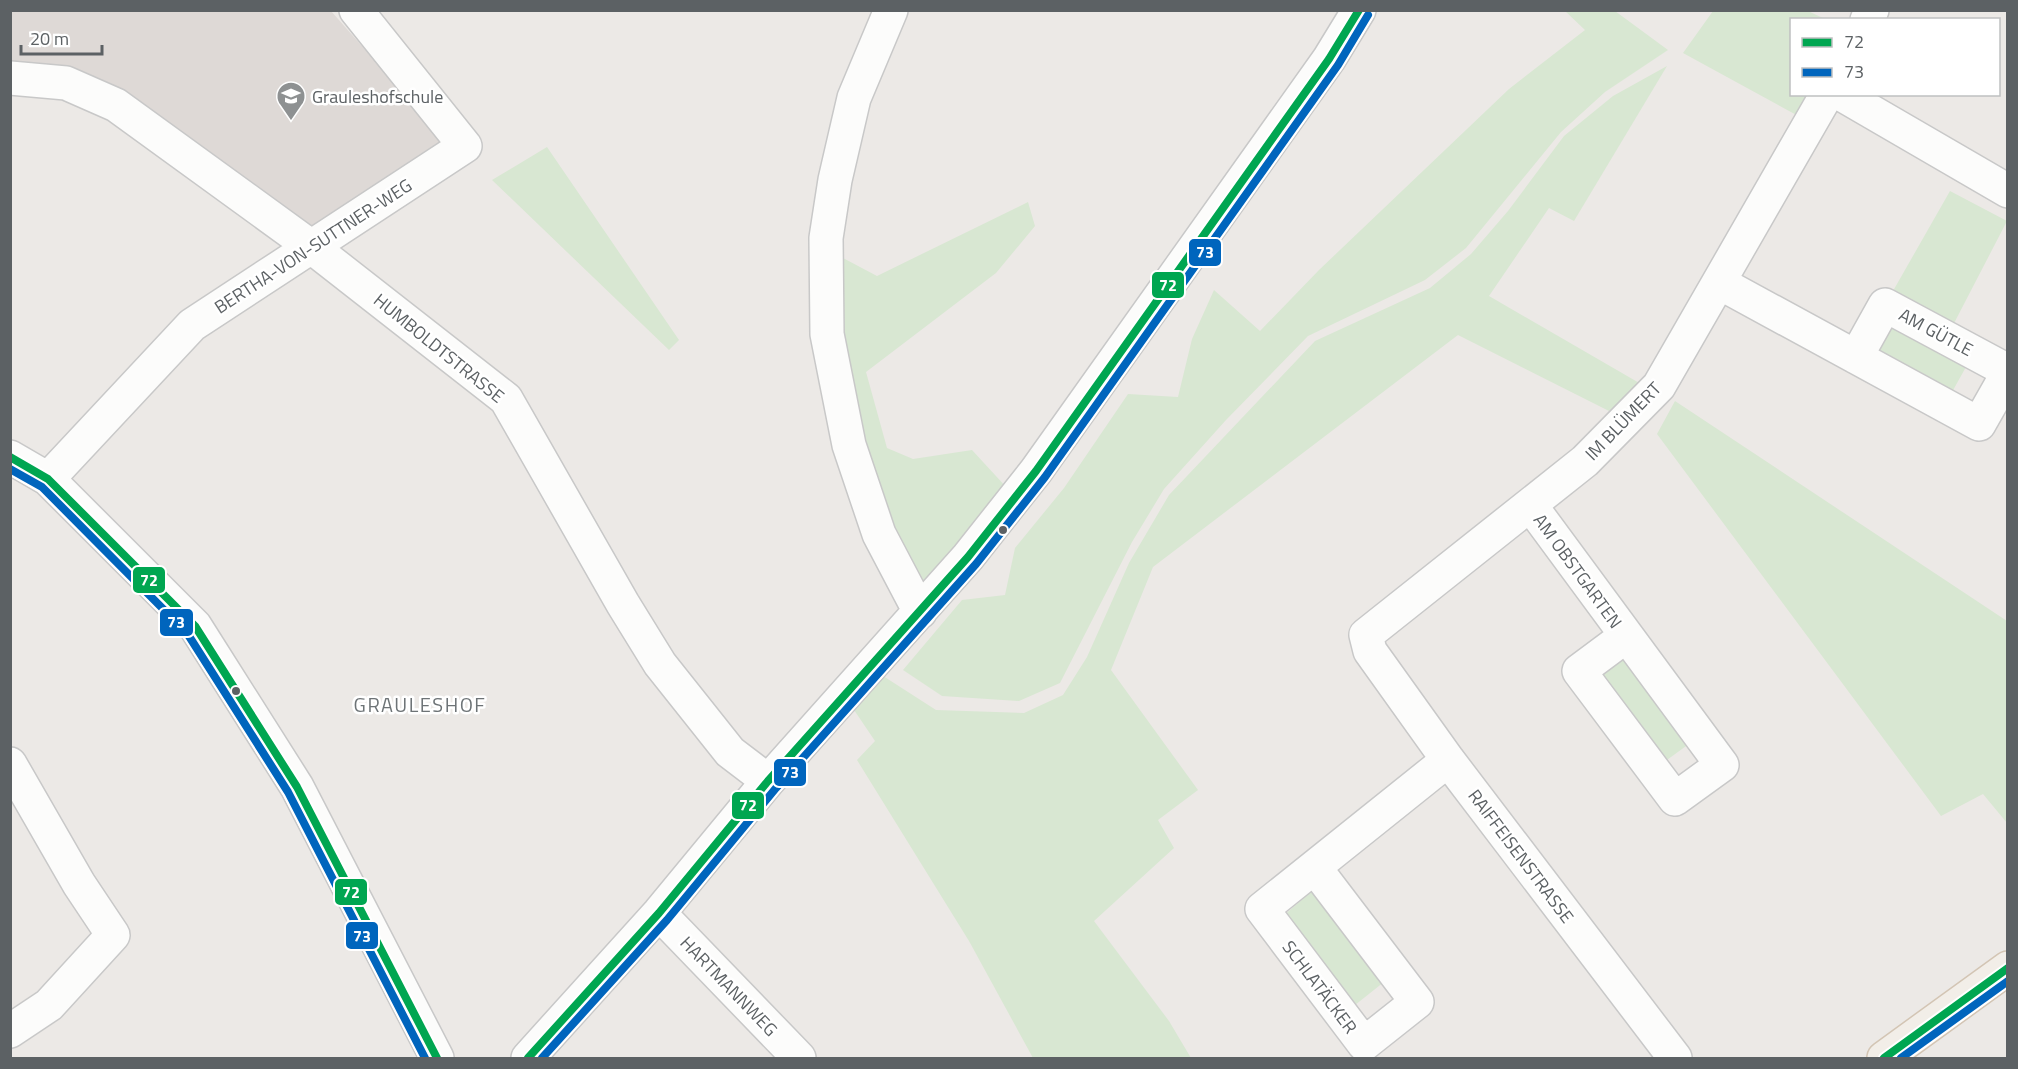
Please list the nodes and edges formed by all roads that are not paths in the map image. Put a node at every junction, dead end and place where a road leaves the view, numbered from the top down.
1 (356, 10) edge
2 (891, 10) edge
3 (1359, 10) edge
4 (10, 78) edge
5 (1826, 96) edge
6 (1844, 96) edge
7 (2007, 191) edge
8 (313, 248) junction
9 (1720, 283) junction
10 (1856, 357) junction
11 (2007, 372) edge
12 (10, 457) edge
13 (48, 479) junction
14 (1531, 506) junction
15 (920, 612) junction
16 (1626, 636) junction
17 (1370, 651) joint
18 (1448, 760) junction
19 (10, 764) edge
20 (768, 781) junction
21 (1315, 868) junction
22 (659, 913) junction
23 (2007, 968) edge
24 (10, 1031) edge
25 (437, 1059) edge
26 (528, 1059) edge
27 (799, 1059) edge
28 (1675, 1059) edge
29 (1884, 1059) edge

1 - 8 street, BERTHA-VON-SUTTNER-WEG
2 - 15 street
3 - 15 street
4 - 8 street, HUMBOLDTSTRASSE
5 - 9 street, IM BLÜMERT
6 - 7 street
8 - 13 street, BERTHA-VON-SUTTNER-WEG
8 - 20 street, HUMBOLDTSTRASSE
9 - 10 street, AM GÜTLE
9 - 14 street, IM BLÜMERT
10 - 11 street, AM GÜTLE
10 - 11 street, AM GÜTLE
12 - 13 street
13 - 25 street
14 - 16 street, AM OBSTGARTEN
14 - 17 street, IM BLÜMERT
15 - 20 street
16 - 16 street, AM OBSTGARTEN
17 - 18 street, RAIFFEISENSTRASSE
18 - 21 street, SCHLATÄCKER
18 - 28 street, RAIFFEISENSTRASSE
19 - 24 street
20 - 22 street
21 - 21 street, SCHLATÄCKER
22 - 26 street
22 - 27 street, HARTMANNWEG
23 - 29 main road

